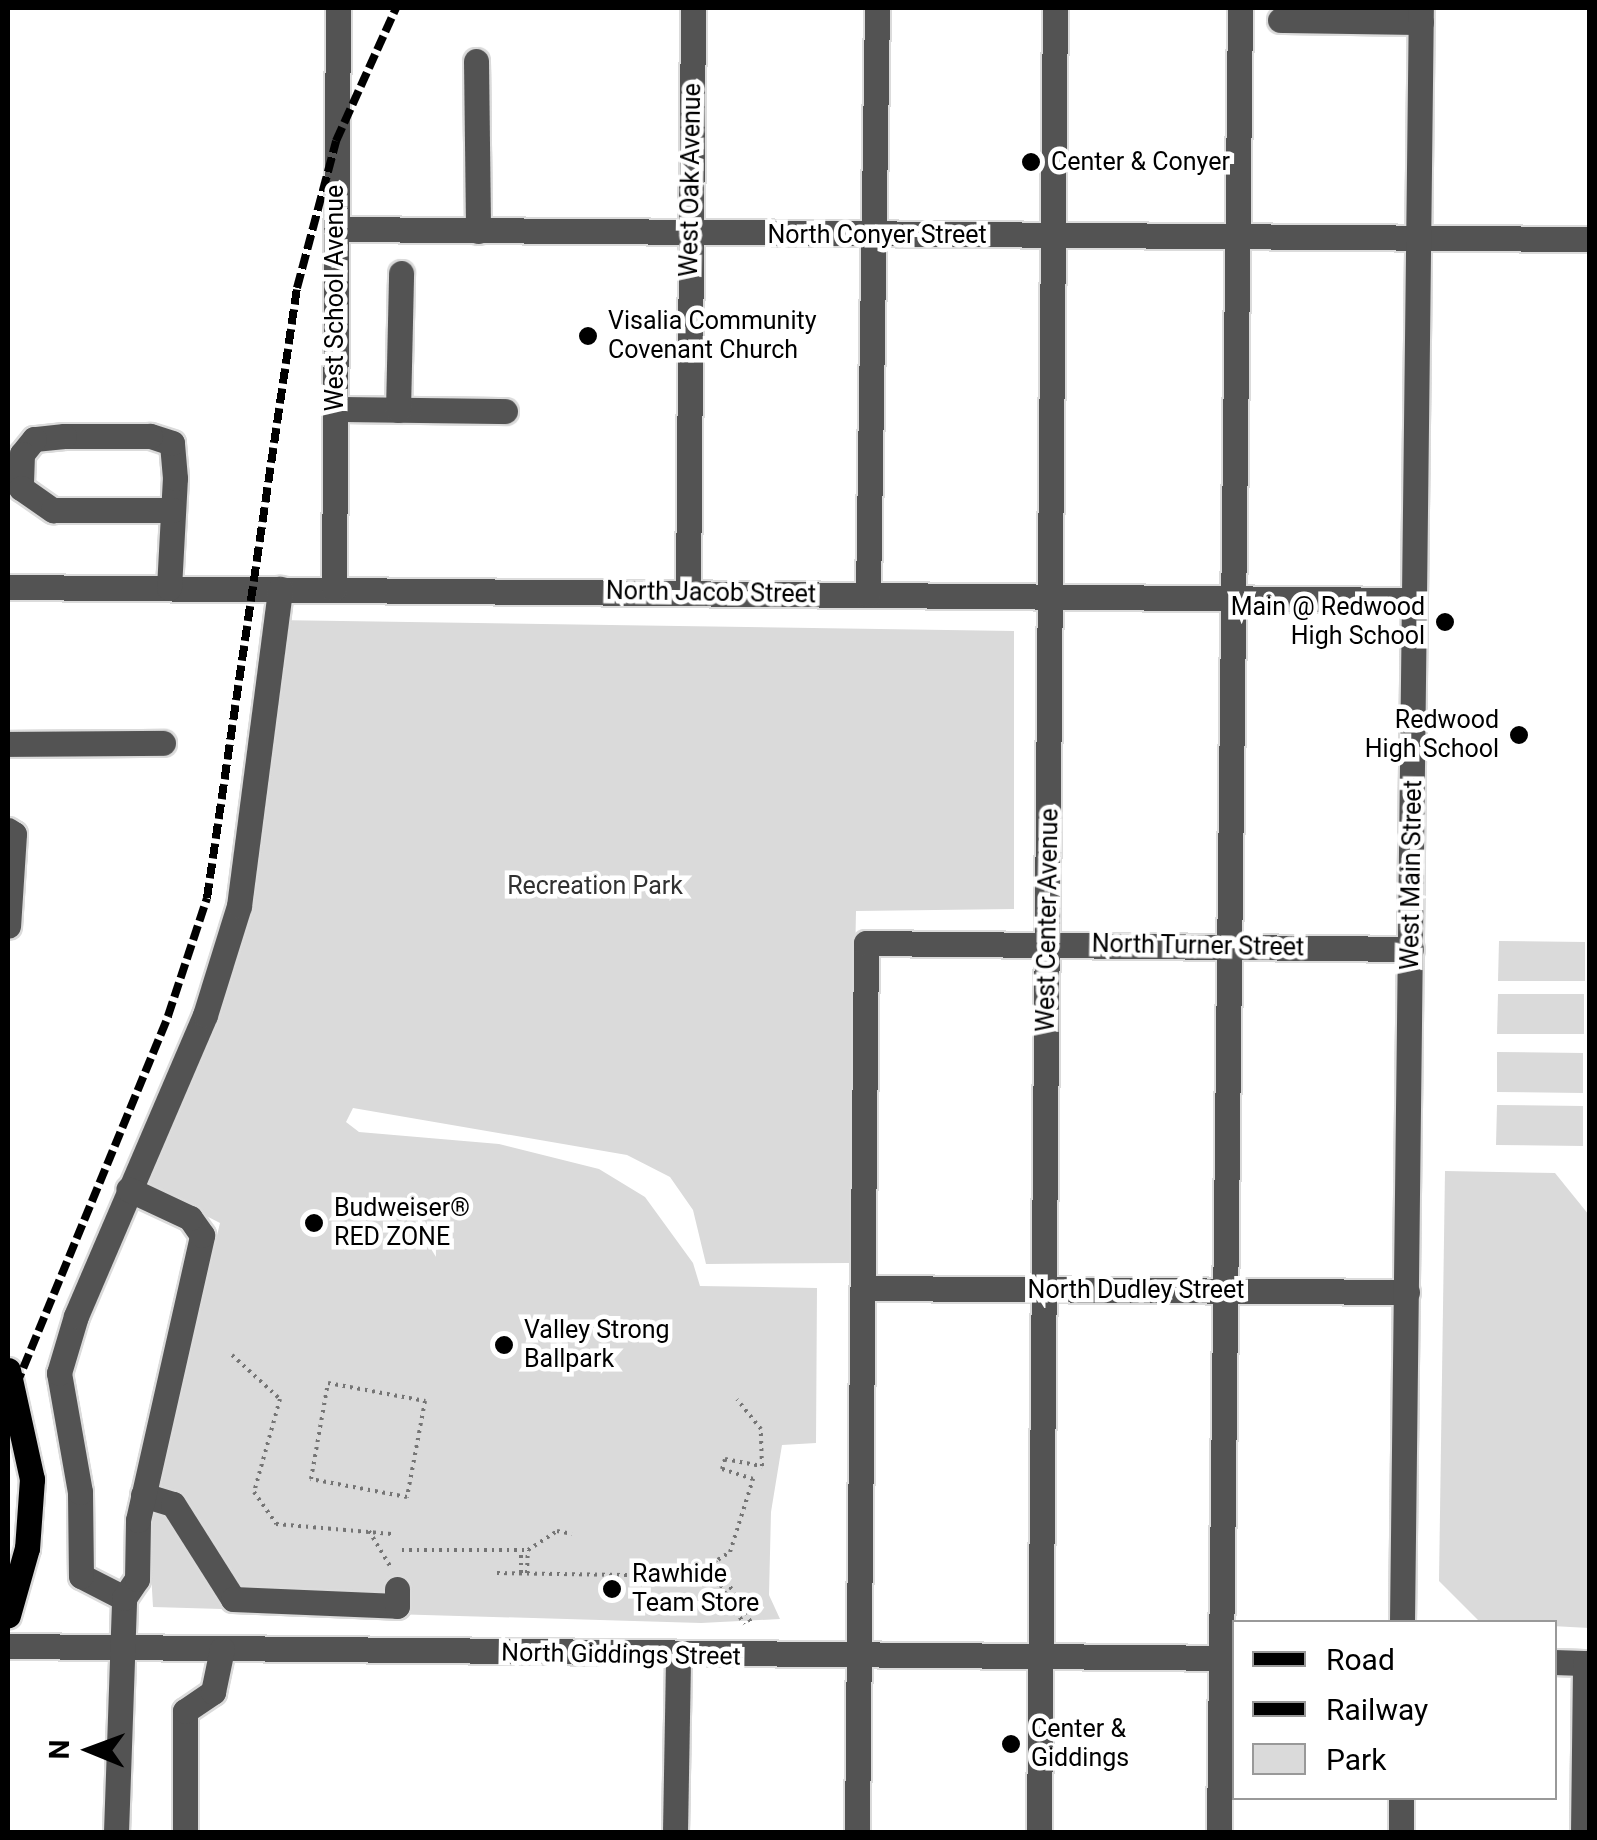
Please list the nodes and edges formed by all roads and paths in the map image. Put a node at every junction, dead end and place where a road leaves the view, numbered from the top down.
1 (338, 8) edge
2 (693, 8) edge
3 (877, 8) edge
4 (1055, 8) edge
5 (1240, 13) edge
6 (1280, 14) edge
7 (1421, 15) edge
8 (476, 61) dead end
9 (336, 229) junction
10 (478, 231) junction
11 (690, 233) junction
12 (873, 235) junction
13 (1238, 235) junction
14 (1052, 236) junction
15 (1418, 237) junction
16 (1590, 239) edge
17 (401, 273) dead end
18 (335, 409) junction
19 (398, 410) junction
20 (505, 410) dead end
21 (173, 510) junction
22 (8, 587) edge
23 (170, 588) junction
24 (280, 589) junction
25 (334, 589) junction
26 (688, 592) junction
27 (868, 594) junction
28 (1052, 596) junction
29 (1232, 597) junction
30 (1414, 600) junction
31 (163, 743) dead end
32 (8, 744) edge
33 (8, 830) edge
34 (8, 926) edge
35 (1047, 944) junction
36 (1229, 946) junction
37 (1411, 949) junction
38 (128, 1189) junction
39 (864, 1288) junction
40 (1044, 1290) junction
41 (1225, 1291) junction
42 (1407, 1292) junction
43 (232, 1355) dead end
44 (8, 1370) edge
45 (737, 1399) dead end
46 (310, 1479) joint
47 (143, 1496) junction
48 (368, 1531) junction
49 (392, 1534) dead end
50 (572, 1534) dead end
51 (402, 1550) dead end
52 (524, 1550) junction
53 (715, 1561) junction
54 (709, 1566) junction
55 (497, 1573) dead end
56 (524, 1573) junction
57 (397, 1589) joint
58 (124, 1598) junction
59 (8, 1615) edge
60 (1402, 1620) edge
61 (744, 1624) dead end
62 (752, 1624) dead end
63 (8, 1646) edge
64 (118, 1648) junction
65 (222, 1649) junction
66 (1041, 1655) junction
67 (678, 1656) junction
68 (858, 1657) junction
69 (1228, 1658) edge
70 (1557, 1662) edge
71 (1587, 1663) edge
72 (1401, 1800) edge
73 (116, 1832) edge
74 (185, 1832) edge
75 (675, 1832) edge
76 (857, 1832) edge
77 (1039, 1832) edge
78 (1219, 1832) edge
79 (1401, 1832) edge
80 (1582, 1832) edge

1 - 9 street, West School Avenue
2 - 11 street, West Oak Avenue
3 - 12 street
4 - 14 street, West Center Avenue
5 - 6 street
5 - 13 street
6 - 7 street
7 - 15 street, West Main Street
8 - 10 street
9 - 10 street, North Conyer Street
9 - 18 street, West School Avenue
10 - 11 street, North Conyer Street
11 - 12 street, North Conyer Street
11 - 26 street, West Oak Avenue
12 - 14 street, North Conyer Street
12 - 27 street
13 - 14 street, North Conyer Street
13 - 15 street, North Conyer Street
13 - 29 street
14 - 28 street, West Center Avenue
15 - 16 street, North Conyer Street
15 - 30 street, West Main Street
17 - 19 street
18 - 19 street
18 - 25 street, West School Avenue
19 - 20 street
21 - 21 street
21 - 23 street
22 - 23 street, North Jacob Street
23 - 24 street, North Jacob Street
24 - 25 street, North Jacob Street
24 - 38 street
25 - 26 street, North Jacob Street
26 - 27 street, North Jacob Street
27 - 28 street, North Jacob Street
28 - 29 street, North Jacob Street
28 - 35 street, West Center Avenue
29 - 30 street, North Jacob Street
29 - 36 street
30 - 37 street, West Main Street
31 - 32 street
33 - 34 street
35 - 36 street, North Turner Street
35 - 39 street, North Turner Street
35 - 40 street, West Center Avenue
36 - 37 street, North Turner Street
36 - 41 street
37 - 42 street, West Main Street
38 - 47 street
38 - 58 street
39 - 40 street, North Dudley Street
39 - 68 street
40 - 41 street, North Dudley Street
40 - 66 street, West Center Avenue
41 - 42 street, North Dudley Street
41 - 69 street
42 - 60 street, West Main Street
43 - 48 path
44 - 59 main road
45 - 53 path
46 - 46 path
47 - 57 street
47 - 58 street
48 - 49 path
48 - 57 path
50 - 52 path
51 - 52 path
52 - 56 path
53 - 54 path
53 - 62 path
54 - 56 path
54 - 61 path
55 - 56 path
58 - 64 street
63 - 64 street, North Giddings Street
64 - 65 street, North Giddings Street
64 - 73 street
65 - 67 street, North Giddings Street
65 - 74 street
66 - 68 street, North Giddings Street
66 - 69 street, North Giddings Street
66 - 77 street, West Center Avenue
67 - 68 street, North Giddings Street
67 - 75 street
68 - 76 street
69 - 78 street
70 - 71 street
71 - 80 street
72 - 79 street

